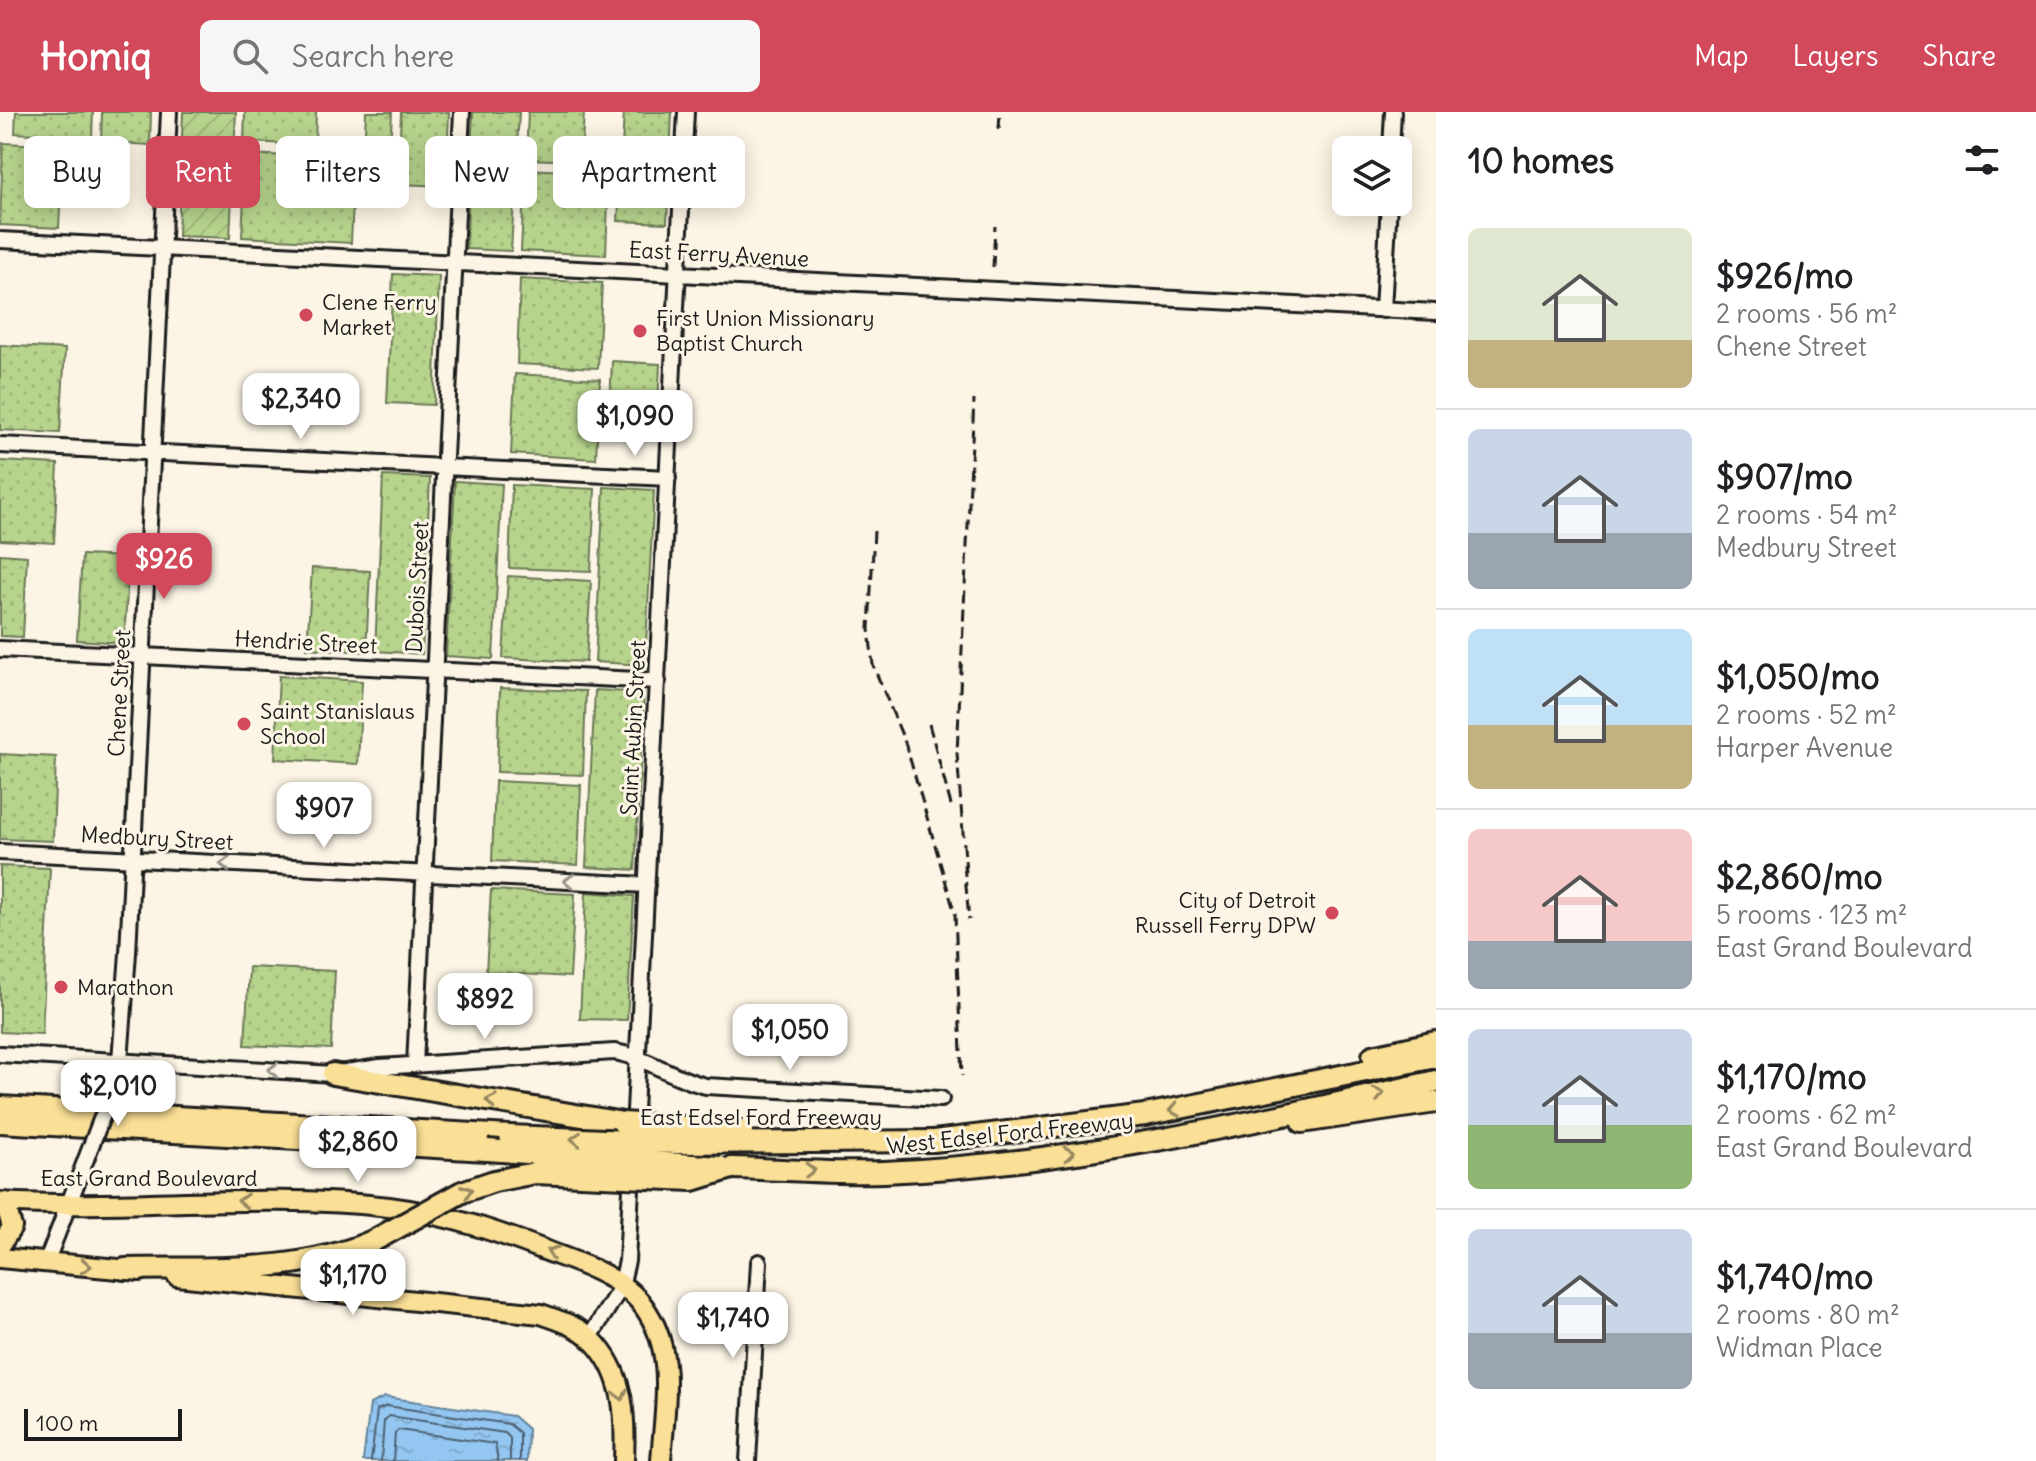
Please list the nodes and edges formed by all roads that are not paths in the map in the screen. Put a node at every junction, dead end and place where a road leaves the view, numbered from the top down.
1 (169, 112) edge
2 (462, 112) edge
3 (686, 112) edge
4 (1393, 112) edge
5 (1392, 136) edge
6 (1388, 216) edge
7 (0, 240) edge
8 (162, 248) junction
9 (454, 263) junction
10 (677, 274) junction
11 (1383, 310) junction
12 (1436, 312) edge
13 (0, 445) edge
14 (152, 452) junction
15 (444, 467) junction
16 (668, 478) junction
17 (0, 649) edge
18 (142, 656) junction
19 (434, 671) junction
20 (658, 681) junction
21 (0, 852) edge
22 (132, 859) junction
23 (425, 874) junction
24 (647, 885) junction
25 (1436, 1042) edge
26 (0, 1054) edge
27 (638, 1056) junction
28 (1436, 1057) edge
29 (120, 1061) junction
30 (415, 1065) junction
31 (333, 1074) junction
32 (1436, 1081) edge
33 (1258, 1094) junction
34 (941, 1099) dead end
35 (1436, 1102) edge
36 (0, 1107) edge
37 (1275, 1118) junction
38 (0, 1122) edge
39 (934, 1141) junction
40 (732, 1168) junction
41 (2, 1202) edge
42 (69, 1205) junction
43 (0, 1246) edge
44 (0, 1258) edge
45 (759, 1262) dead end
46 (46, 1263) junction
47 (125, 1269) junction
48 (621, 1287) junction
49 (590, 1337) junction
50 (624, 1461) edge
51 (661, 1461) edge
52 (748, 1461) edge

1 - 8 street, Chene Street
2 - 9 street, Dubois Street
3 - 10 street, Saint Aubin Street
4 - 5 street
6 - 11 street
7 - 8 street, East Ferry Avenue
8 - 9 street, East Ferry Avenue
8 - 14 street, Chene Street
9 - 10 street, East Ferry Avenue
9 - 15 street, Dubois Street
10 - 11 street, East Ferry Avenue
10 - 16 street, Saint Aubin Street
11 - 12 street, East Ferry Avenue
13 - 14 street
14 - 15 street
14 - 18 street, Chene Street
15 - 16 street
15 - 19 street, Dubois Street
16 - 20 street, Saint Aubin Street
17 - 18 street, Hendrie Street
18 - 19 street, Hendrie Street
18 - 22 street, Chene Street
19 - 20 street, Hendrie Street
19 - 23 street, Dubois Street
20 - 24 street, Saint Aubin Street
21 - 22 street, Medbury Street
23 -> 22 street, Medbury Street
22 - 29 street, Chene Street
24 -> 23 street, Medbury Street
23 - 30 street, Dubois Street
24 - 27 street, Saint Aubin Street
25 - 33 highway
26 - 29 street
27 - 30 street
27 - 34 street
27 - 48 street, Saint Aubin Street
28 - 33 highway, East Edsel Ford Freeway
31 -> 29 street
29 - 42 street, Chene Street, bridge
30 - 31 street
39 -> 31 highway, bridge
37 -> 32 highway, West Edsel Ford Freeway
33 -> 39 highway, East Edsel Ford Freeway
35 - 37 highway
39 -> 36 highway, East Edsel Ford Freeway, bridge
40 -> 37 highway, West Edsel Ford Freeway
38 - 40 highway, West Edsel Ford Freeway, bridge
47 -> 40 highway, bridge
41 - 42 main road, East Grand Boulevard
41 - 43 main road
42 - 46 street, Chene Street
48 -> 42 main road, East Grand Boulevard
44 - 46 main road
45 - 52 street
46 -> 47 main road
47 - 49 main road
48 - 49 street, Saint Aubin Street
48 - 51 main road, East Grand Boulevard
49 -> 50 main road

